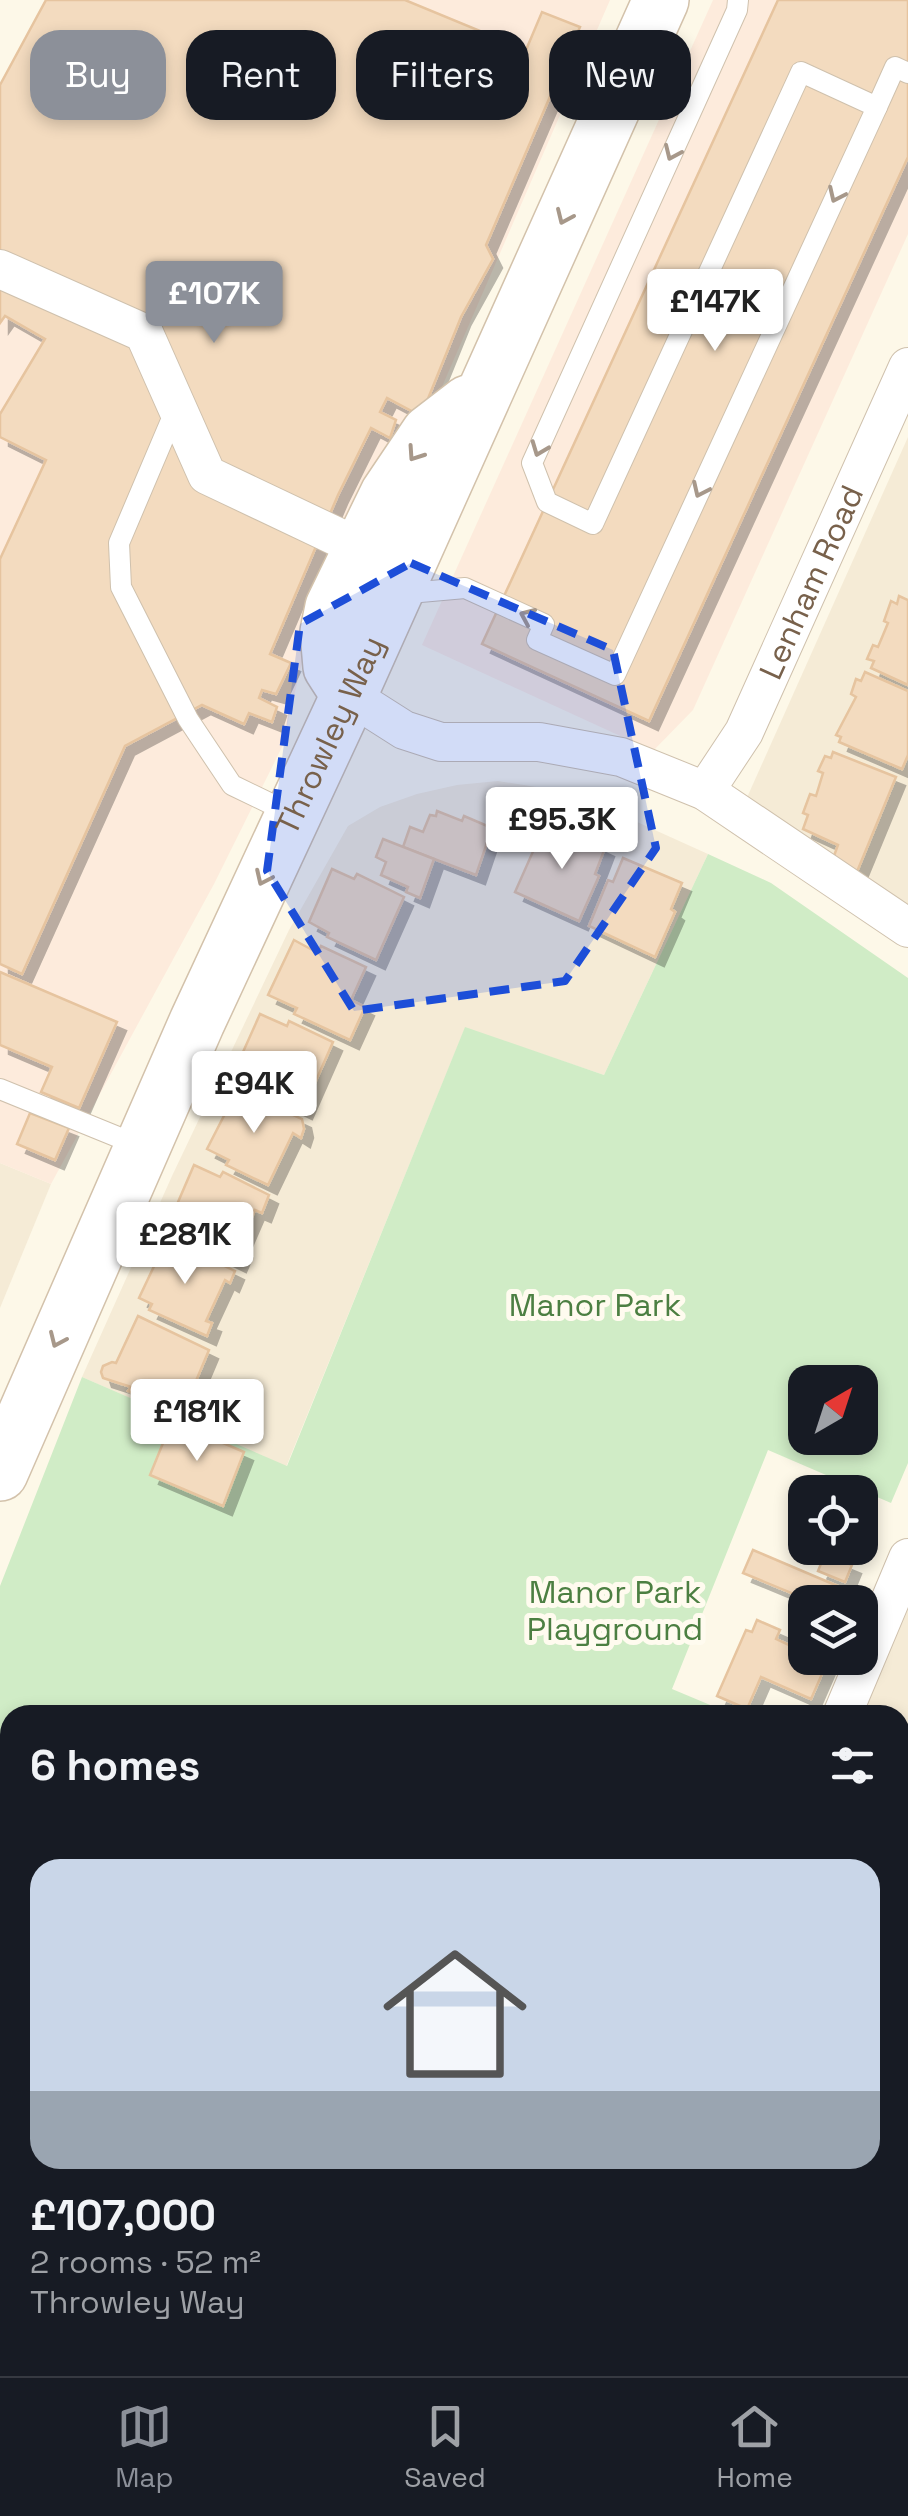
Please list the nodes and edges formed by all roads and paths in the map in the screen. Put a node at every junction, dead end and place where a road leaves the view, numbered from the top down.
1 (661, 0) edge
2 (738, 0) edge
3 (908, 73) edge
4 (877, 106) junction
5 (0, 270) edge
6 (908, 366) edge
7 (486, 389) junction
8 (170, 423) dead end
9 (363, 549) junction
10 (394, 594) junction
11 (349, 695) junction
12 (705, 792) junction
13 (292, 814) junction
14 (908, 928) edge
15 (0, 1089) edge
16 (142, 1147) junction
17 (0, 1473) edge
18 (908, 1558) edge
19 (846, 1705) edge

1 -> 7 main road, Throwley Way
2 -> 4 lane
3 - 4 lane
4 -> 10 lane
5 - 9 street
6 - 12 street, Lenham Road
7 -> 9 main road
7 - 10 main road, Throwley Way
8 - 13 lane
9 - 11 main road
10 - 11 main road, Throwley Way
11 - 12 street
11 - 13 main road, Throwley Way
12 - 14 street
13 -> 16 main road, Throwley Way
15 - 16 lane
16 -> 17 main road, Throwley Way
18 - 19 street

